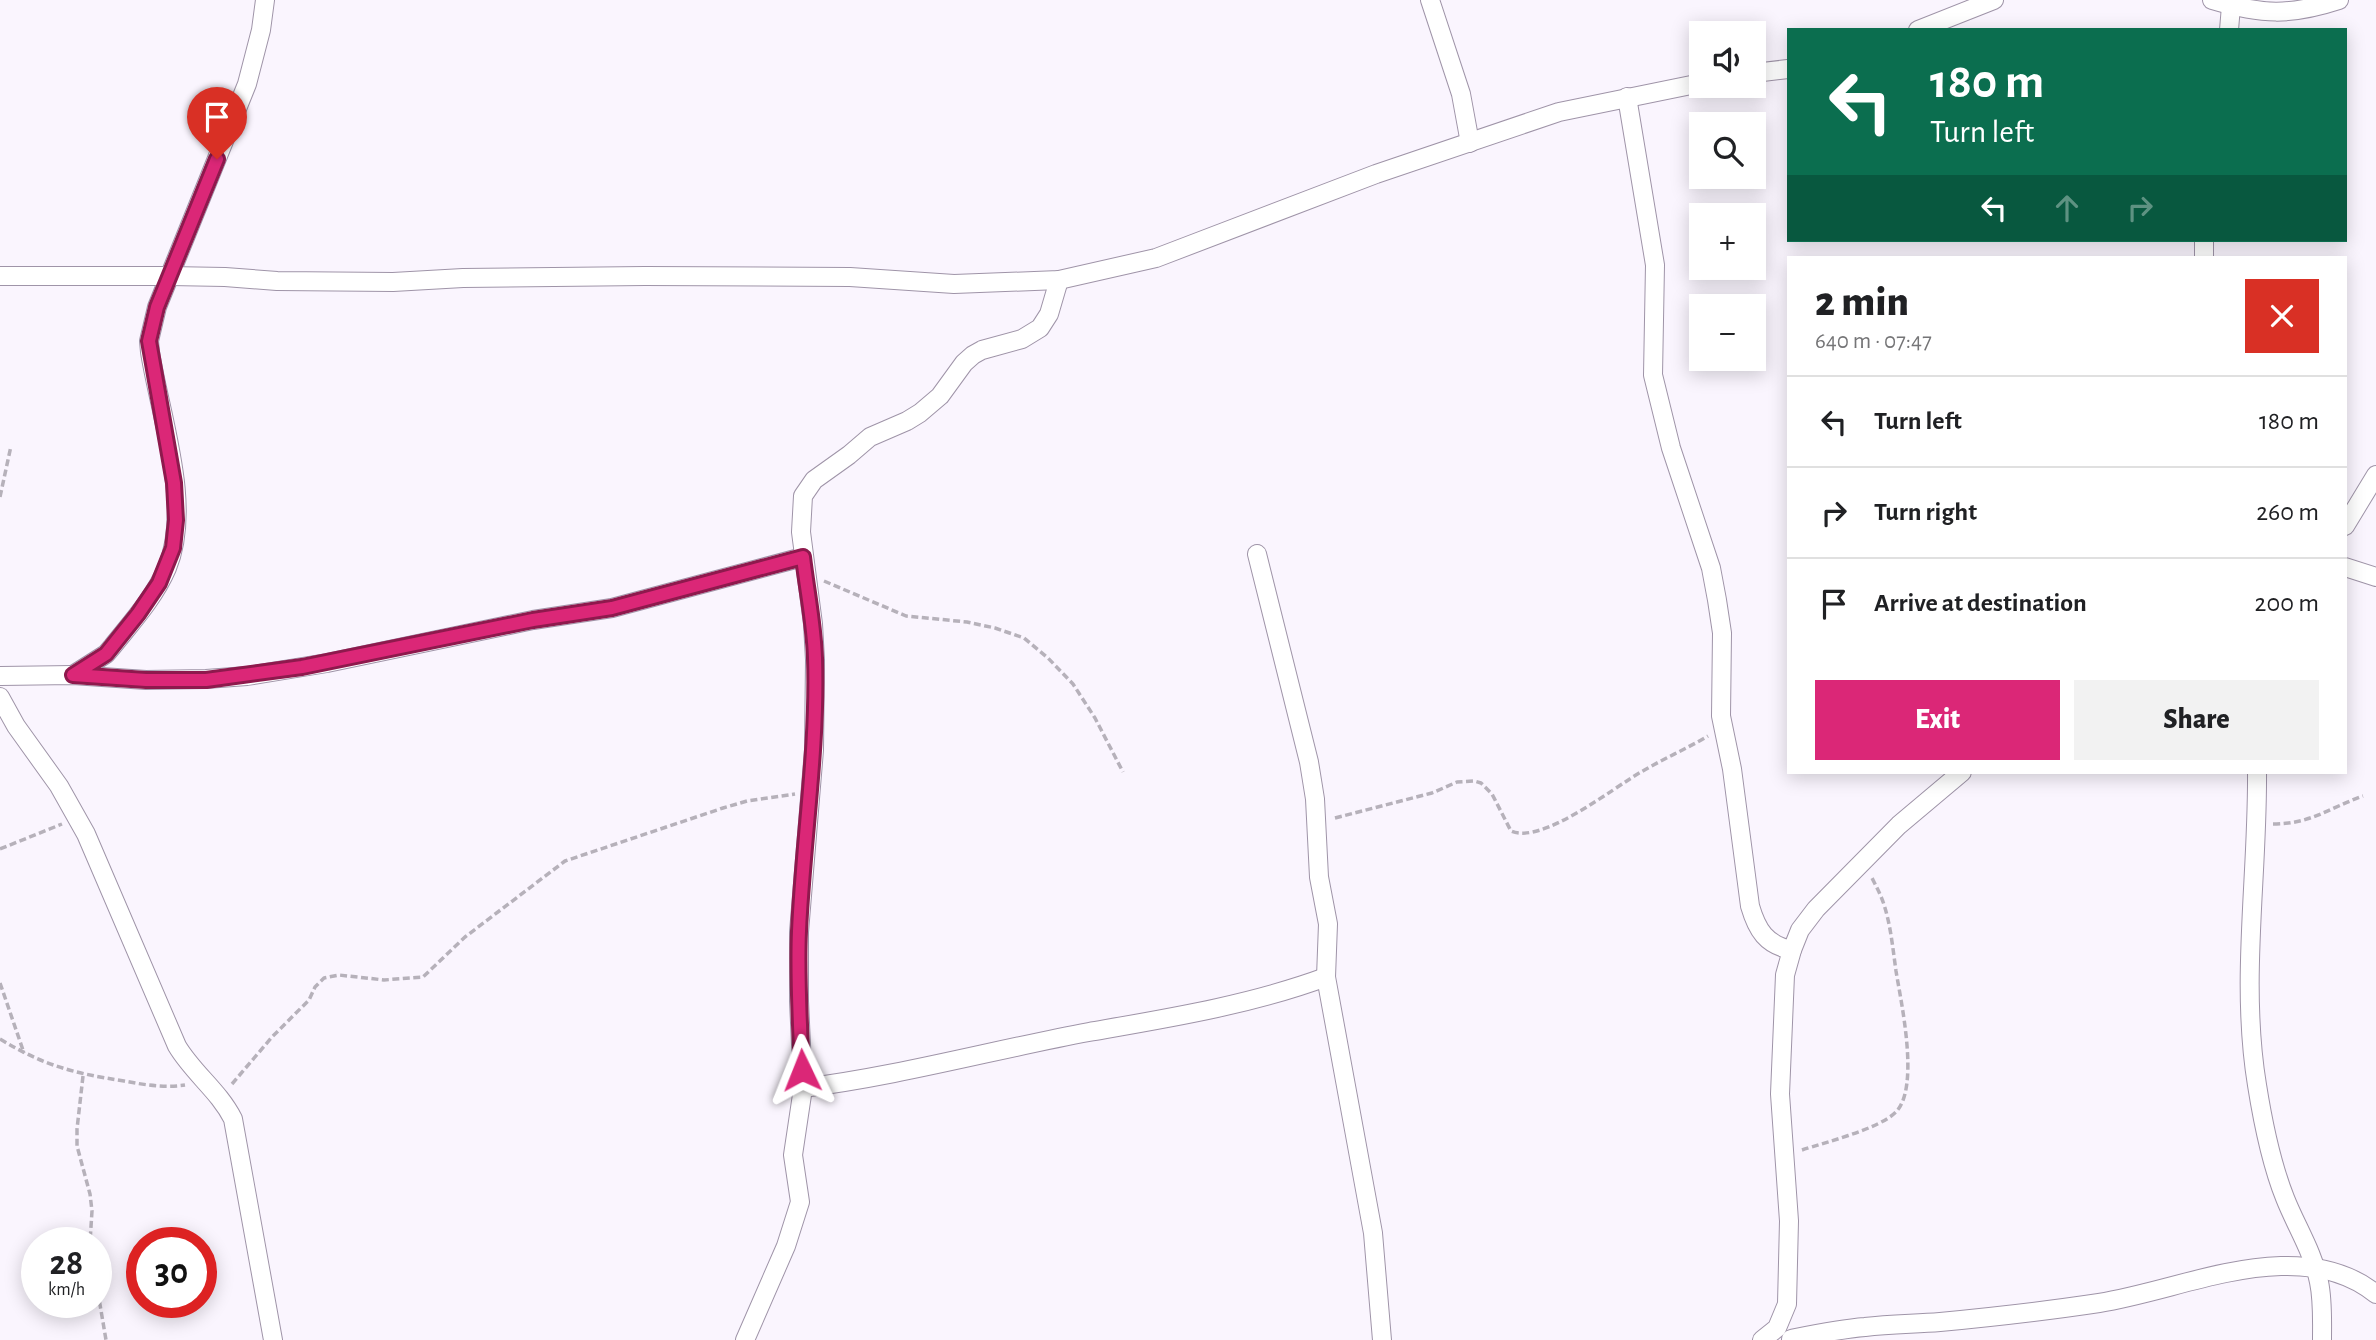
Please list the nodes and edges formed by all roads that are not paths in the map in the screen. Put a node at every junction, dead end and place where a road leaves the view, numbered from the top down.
1 (265, 0) edge
2 (1430, 0) edge
3 (1994, 0) edge
4 (2212, 0) edge
5 (2339, 0) edge
6 (2231, 6) junction
7 (1922, 28) edge
8 (2229, 28) edge
9 (1787, 69) edge
10 (1766, 72) edge
11 (1689, 85) edge
12 (1627, 97) junction
13 (1470, 143) junction
14 (0, 276) edge
15 (170, 276) junction
16 (1059, 280) junction
17 (2376, 475) edge
18 (2347, 523) edge
19 (1257, 554) dead end
20 (804, 566) junction
21 (2347, 568) edge
22 (2376, 577) edge
23 (73, 675) junction
24 (0, 677) edge
25 (0, 697) edge
26 (1960, 774) edge
27 (2257, 774) edge
28 (1792, 950) junction
29 (1326, 977) junction
30 (803, 1088) junction
31 (2315, 1267) junction
32 (2376, 1294) edge
33 (1787, 1304) junction
34 (1792, 1339) edge
35 (273, 1340) edge
36 (745, 1340) edge
37 (1382, 1340) edge
38 (1762, 1340) edge
39 (2322, 1340) edge

1 - 15 street
2 - 13 street
3 - 7 street
4 - 6 street
5 - 6 street
6 - 8 street
9 - 10 street
11 - 12 street
12 - 13 street
12 - 28 street
13 - 16 street
14 - 15 street
15 - 16 street
15 - 23 street
16 - 20 street
17 - 18 street
19 - 29 street
20 - 23 street
20 - 30 street
21 - 22 street
23 - 24 street
25 - 35 street
26 - 28 street
27 - 31 street
28 - 33 street
29 - 30 street
29 - 37 street
30 - 36 street
31 - 32 street
31 - 34 street
31 - 39 street
33 - 34 street
33 - 38 street

